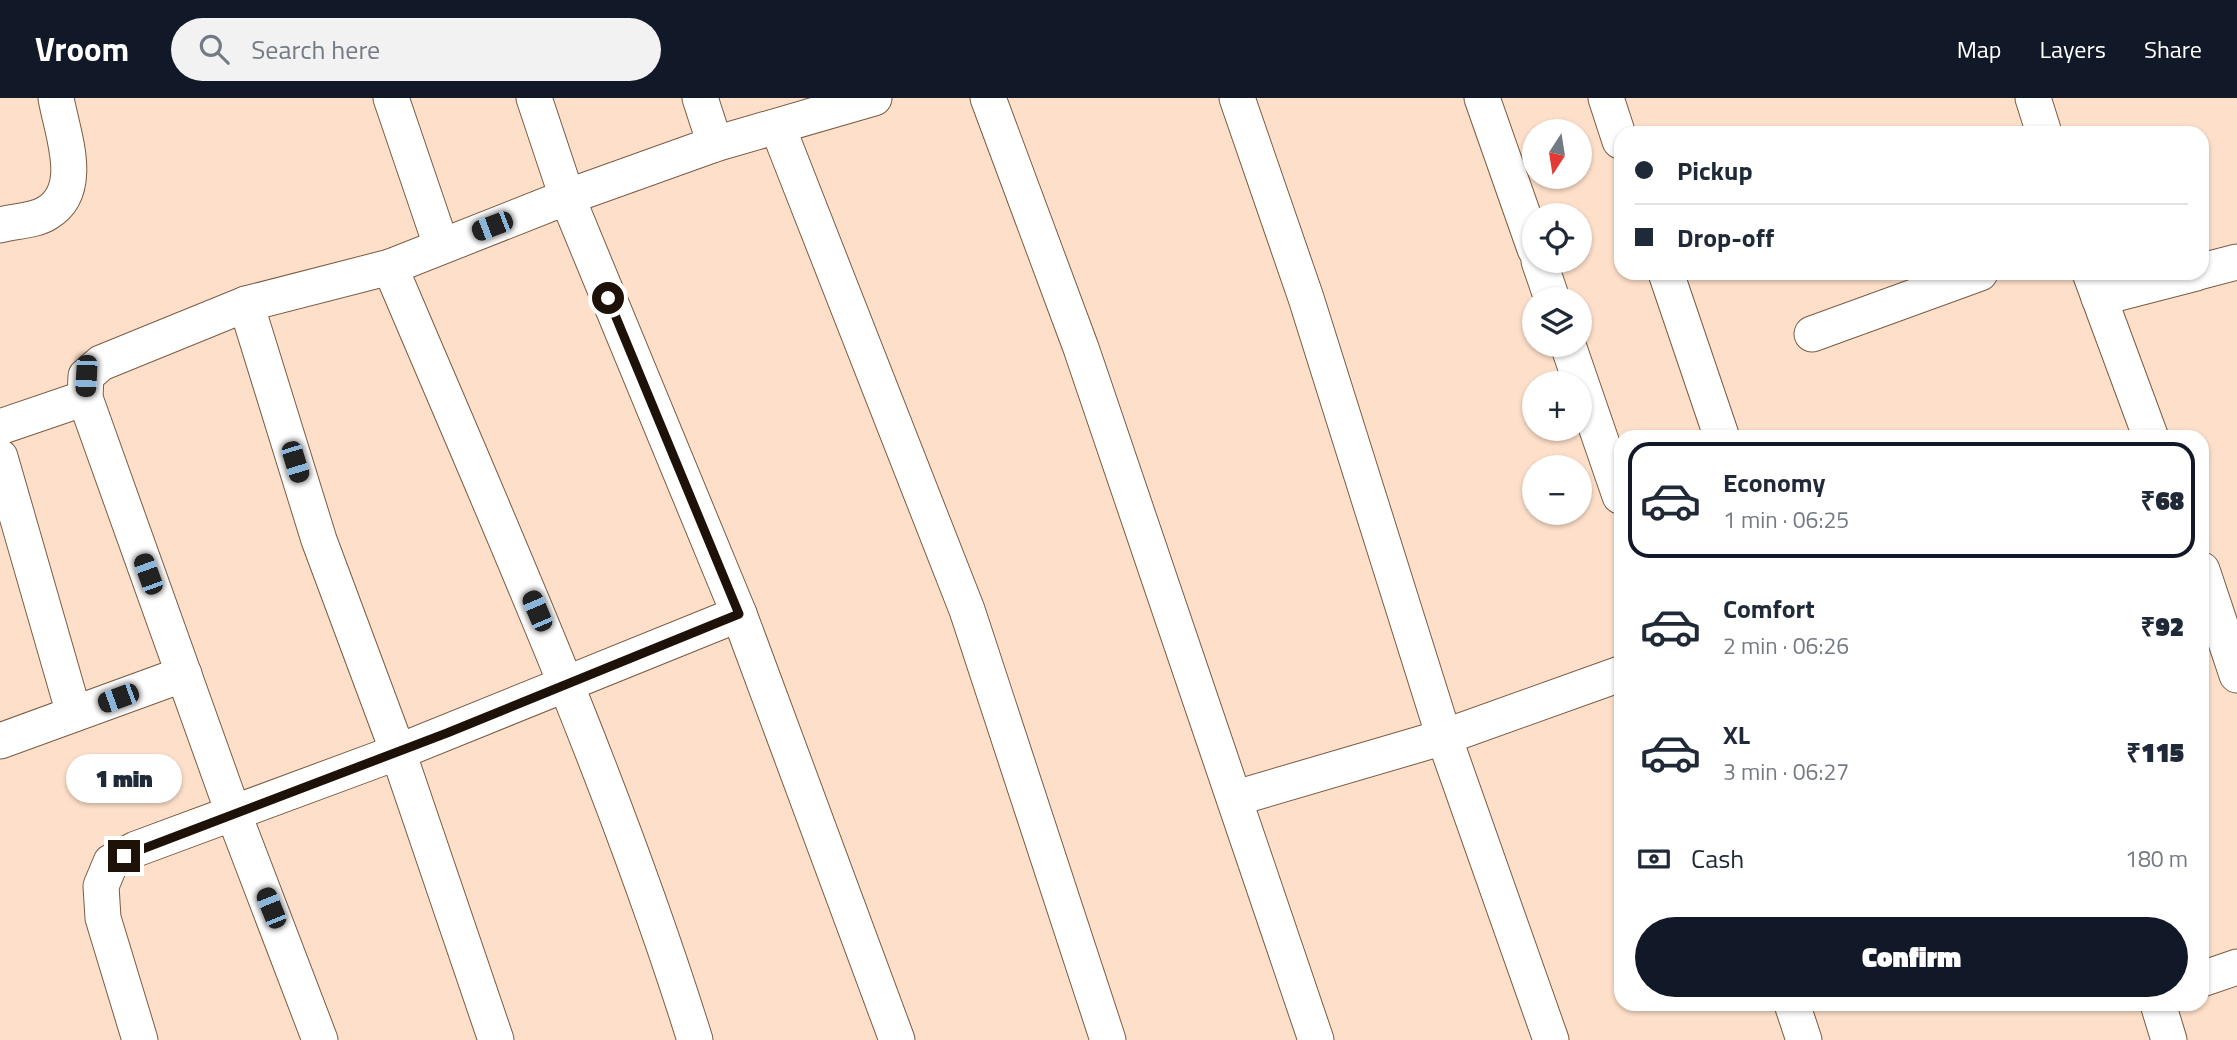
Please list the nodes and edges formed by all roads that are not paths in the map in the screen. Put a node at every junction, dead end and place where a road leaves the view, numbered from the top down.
1 (56, 98) edge
2 (391, 98) edge
3 (534, 98) edge
4 (700, 98) edge
5 (872, 98) edge
6 (988, 98) edge
7 (1237, 98) edge
8 (1482, 98) edge
9 (1606, 98) edge
10 (2033, 98) edge
11 (1615, 126) edge
12 (2042, 126) edge
13 (778, 128) junction
14 (715, 144) junction
15 (567, 197) junction
16 (1522, 212) edge
17 (0, 225) edge
18 (441, 245) junction
19 (2237, 262) edge
20 (390, 267) junction
21 (2209, 269) edge
22 (1668, 280) edge
23 (1961, 280) edge
24 (2141, 280) edge
25 (2094, 286) edge
26 (246, 304) junction
27 (1812, 334) dead end
28 (1572, 357) edge
29 (85, 398) junction
30 (0, 427) edge
31 (1719, 430) edge
32 (2148, 430) edge
33 (0, 457) edge
34 (1614, 479) edge
35 (2209, 582) edge
36 (739, 614) junction
37 (2228, 616) edge
38 (184, 674) junction
39 (2237, 675) edge
40 (1614, 676) edge
41 (568, 685) junction
42 (74, 714) junction
43 (1444, 737) junction
44 (0, 741) edge
45 (398, 752) junction
46 (1236, 798) junction
47 (234, 815) junction
48 (2237, 967) edge
49 (2209, 977) edge
50 (1794, 1011) edge
51 (2160, 1011) edge
52 (140, 1040) edge
53 (320, 1040) edge
54 (496, 1040) edge
55 (695, 1040) edge
56 (897, 1040) edge
57 (1108, 1040) edge
58 (1316, 1040) edge
59 (1551, 1040) edge
60 (1804, 1040) edge
61 (2169, 1040) edge

1 - 17 street
2 - 18 street
3 - 15 street
4 - 14 street
5 - 13 street
6 - 46 street
7 - 43 street
8 - 16 street
9 - 11 street
10 - 12 street
13 - 14 street
13 - 57 street
14 - 15 street
15 - 18 street
15 - 36 street
18 - 20 street
19 - 21 street
20 - 26 street
20 - 41 street
22 - 31 street
23 - 27 street
24 - 25 street
25 - 32 street
26 - 29 street
26 - 45 street
28 - 34 street
29 - 30 street
29 - 38 street
33 - 42 street
35 - 37 street
36 - 41 street
36 - 56 street
37 - 39 street
38 - 42 street
38 - 47 street
40 - 43 street
41 - 45 street
41 - 55 street
42 - 44 street
43 - 46 street
43 - 59 street
45 - 47 street
45 - 54 street
46 - 58 street
47 - 52 street
47 - 53 street
48 - 49 street
50 - 60 street
51 - 61 street

